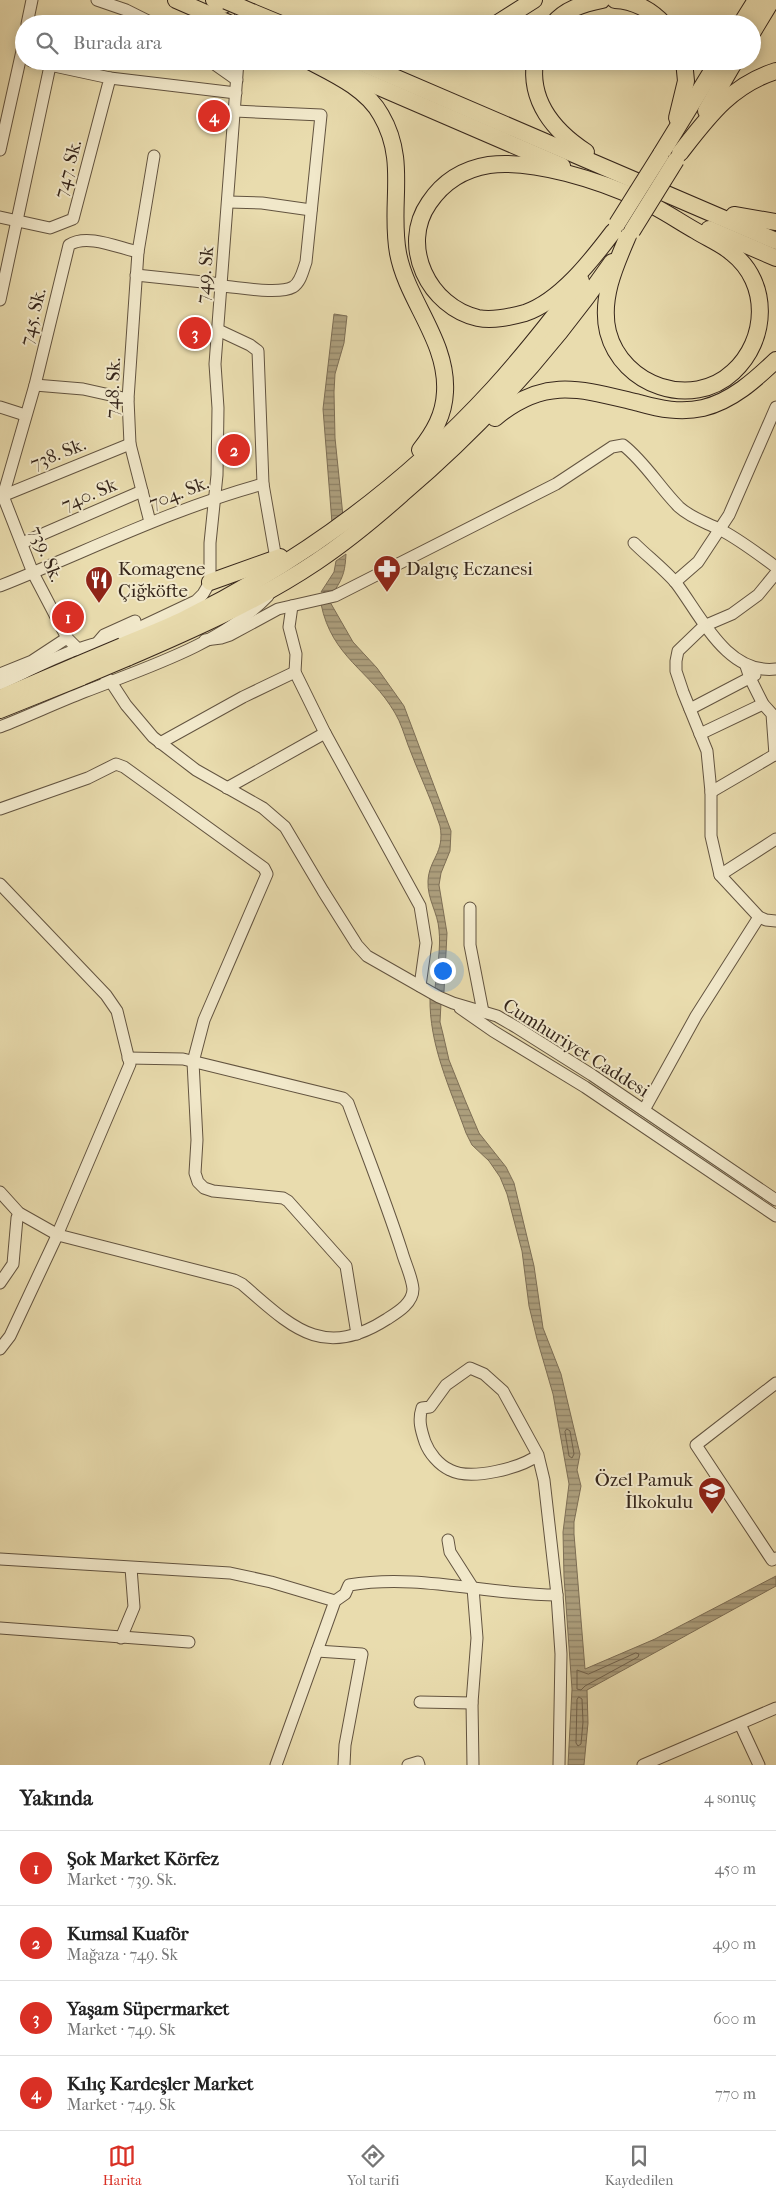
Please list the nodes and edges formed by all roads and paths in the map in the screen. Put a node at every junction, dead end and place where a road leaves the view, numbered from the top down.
1 (32, 0) edge
2 (97, 0) edge
3 (176, 0) edge
4 (534, 0) edge
5 (602, 0) edge
6 (614, 0) edge
7 (756, 0) edge
8 (772, 0) edge
9 (232, 10) edge
10 (29, 15) edge
11 (136, 15) edge
12 (246, 15) edge
13 (250, 15) edge
14 (510, 15) edge
15 (563, 15) edge
16 (654, 15) edge
17 (747, 15) edge
18 (761, 18) edge
19 (22, 70) edge
20 (49, 70) edge
21 (71, 70) edge
22 (223, 70) edge
23 (238, 70) edge
24 (325, 70) edge
25 (342, 70) edge
26 (378, 70) edge
27 (533, 70) edge
28 (685, 70) edge
29 (713, 70) edge
30 (729, 70) edge
31 (776, 71) edge
32 (107, 77) junction
33 (237, 80) junction
34 (236, 93) junction
35 (235, 111) junction
36 (0, 150) edge
37 (671, 154) junction
38 (154, 156) dead end
39 (652, 193) junction
40 (228, 202) junction
41 (311, 210) junction
42 (0, 217) edge
43 (18, 220) junction
44 (776, 222) edge
45 (623, 231) junction
46 (776, 241) edge
47 (138, 252) junction
48 (776, 258) edge
49 (136, 275) junction
50 (222, 285) junction
51 (0, 300) edge
52 (218, 330) junction
53 (776, 360) edge
54 (35, 385) junction
55 (128, 399) junction
56 (0, 407) edge
57 (776, 407) edge
58 (25, 415) junction
59 (130, 444) junction
60 (421, 478) junction
61 (263, 484) junction
62 (142, 491) junction
63 (2, 496) edge
64 (215, 497) junction
65 (375, 499) junction
66 (150, 522) junction
67 (719, 529) junction
68 (22, 543) junction
69 (634, 544) dead end
70 (312, 545) junction
71 (276, 559) junction
72 (776, 567) edge
73 (34, 573) junction
74 (776, 573) edge
75 (675, 582) junction
76 (0, 586) edge
77 (207, 586) junction
78 (274, 588) junction
79 (292, 606) junction
80 (704, 626) junction
81 (67, 638) junction
82 (205, 640) junction
83 (125, 652) junction
84 (79, 664) junction
85 (746, 666) junction
86 (771, 669) edge
87 (295, 672) junction
88 (0, 674) edge
89 (750, 678) junction
90 (111, 682) junction
91 (0, 684) edge
92 (0, 698) edge
93 (763, 704) junction
94 (690, 709) junction
95 (0, 710) edge
96 (0, 727) edge
97 (325, 733) junction
98 (700, 734) junction
99 (160, 743) junction
100 (776, 754) edge
101 (227, 788) junction
102 (711, 792) junction
103 (0, 809) edge
104 (776, 839) edge
105 (720, 875) junction
106 (0, 884) edge
107 (470, 908) dead end
108 (759, 917) junction
109 (776, 921) edge
110 (420, 986) junction
111 (453, 1003) junction
112 (483, 1012) junction
113 (128, 1058) junction
114 (193, 1062) junction
115 (644, 1110) junction
116 (0, 1192) edge
117 (776, 1200) edge
118 (19, 1213) junction
119 (776, 1216) edge
120 (58, 1235) junction
121 (0, 1284) edge
122 (357, 1334) junction
123 (0, 1348) edge
124 (776, 1383) edge
125 (538, 1455) junction
126 (448, 1540) dead end
127 (776, 1558) edge
128 (0, 1559) edge
129 (131, 1568) junction
130 (473, 1588) junction
131 (557, 1595) junction
132 (335, 1600) junction
133 (0, 1628) edge
134 (122, 1638) junction
135 (189, 1642) dead end
136 (317, 1651) junction
137 (420, 1702) dead end
138 (472, 1703) junction
139 (776, 1708) edge
140 (740, 1724) junction
141 (276, 1765) edge
142 (344, 1765) edge
143 (408, 1765) edge
144 (419, 1765) edge
145 (473, 1765) edge
146 (559, 1765) edge
147 (643, 1765) edge
148 (759, 1765) edge

1 - 10 street
2 - 11 street
3 - 9 highway
4 - 14 highway
5 - 15 highway
6 - 16 highway
7 - 17 highway
8 - 18 highway
9 - 12 highway
9 - 13 highway
19 - 36 street
20 - 43 street
21 - 32 street
22 - 33 street
23 - 33 street, 749. Sk
24 - 65 highway
25 - 39 highway
26 - 39 highway
27 - 39 highway
28 - 37 highway
29 - 37 highway
30 - 37 highway
31 - 37 highway
32 - 34 street
32 - 43 street, 747. Sk.
33 - 34 street, 749. Sk
34 - 35 street, 749. Sk
35 - 40 street, 749. Sk
35 - 41 street
37 - 45 highway, bridge
38 - 47 street, 748. Sk.
39 - 44 highway
39 - 45 highway
39 - 45 highway
39 - 46 highway
39 - 48 highway
40 - 41 street
40 - 50 street, 749. Sk
41 - 50 street
42 - 43 street
43 - 51 street
45 - 60 highway
45 - 65 highway
47 - 49 street, 748. Sk.
47 - 54 street, 745. Sk.
49 - 50 street
49 - 55 street, 748. Sk.
50 - 52 street, 749. Sk
52 - 61 street
52 - 64 street, 749. Sk
53 - 60 highway
54 - 55 street
54 - 58 street, 745. Sk.
55 - 59 street, 748. Sk.
56 - 58 street
57 - 67 street
58 - 63 street, 745. Sk.
59 - 62 street, 748. Sk.
59 - 63 street, 738. Sk.
60 - 78 highway
61 - 64 street, 704. Sk.
61 - 71 street
62 - 66 street, 748. Sk.
62 - 68 street, 740. Sk
63 - 68 street, 739. Sk.
64 - 66 street, 704. Sk.
64 - 77 street, 749. Sk
65 - 70 highway
66 - 73 street, 704. Sk.
67 - 72 street
67 - 75 street
67 - 79 street
68 - 73 street, 739. Sk.
69 - 75 street
70 - 71 highway
70 - 83 highway
71 - 77 highway
73 - 76 street, 704. Sk.
73 - 81 street, 739. Sk.
74 - 80 street
75 - 80 street
77 - 84 street
78 - 82 street
78 - 83 highway
79 - 82 street
79 - 87 street
80 - 85 street
80 - 94 street
81 - 84 street, 739. Sk.
81 - 88 street
82 - 90 street
83 - 84 highway, bridge
84 - 90 street, 739. Sk.
84 - 91 street
84 - 92 highway
84 - 95 highway
85 - 86 street
85 - 89 street
86 - 89 street
87 - 97 street
87 - 99 street
89 - 93 street
89 - 94 street
90 - 96 street
90 - 99 street, Cumhuriyet Caddesi
93 - 98 street
93 - 100 street
94 - 98 street
97 - 101 street
97 - 110 street
98 - 102 street
99 - 101 street, Cumhuriyet Caddesi
100 - 102 street
101 - 110 street, Cumhuriyet Caddesi
102 - 105 street
103 - 114 street
104 - 105 street
105 - 108 street
106 - 113 street
107 - 112 street
108 - 109 street
108 - 115 street
110 - 111 street, Cumhuriyet Caddesi
111 - 112 street, Cumhuriyet Caddesi
111 - 119 street
112 - 115 street, Cumhuriyet Caddesi
113 - 114 street
113 - 120 street
114 - 122 street
114 - 122 street
115 - 117 street, Cumhuriyet Caddesi
116 - 118 street
118 - 120 street
118 - 121 street
120 - 122 street
120 - 123 street
124 - 127 street
125 - 125 street
125 - 131 street
126 - 130 street
128 - 129 street
129 - 132 street
129 - 134 street
130 - 131 street
130 - 132 street
130 - 138 street
131 - 146 street
132 - 136 street
133 - 134 street
134 - 135 street
136 - 141 street
136 - 142 street
137 - 138 street
138 - 145 street
139 - 140 street
140 - 147 street
140 - 148 street
143 - 144 street

